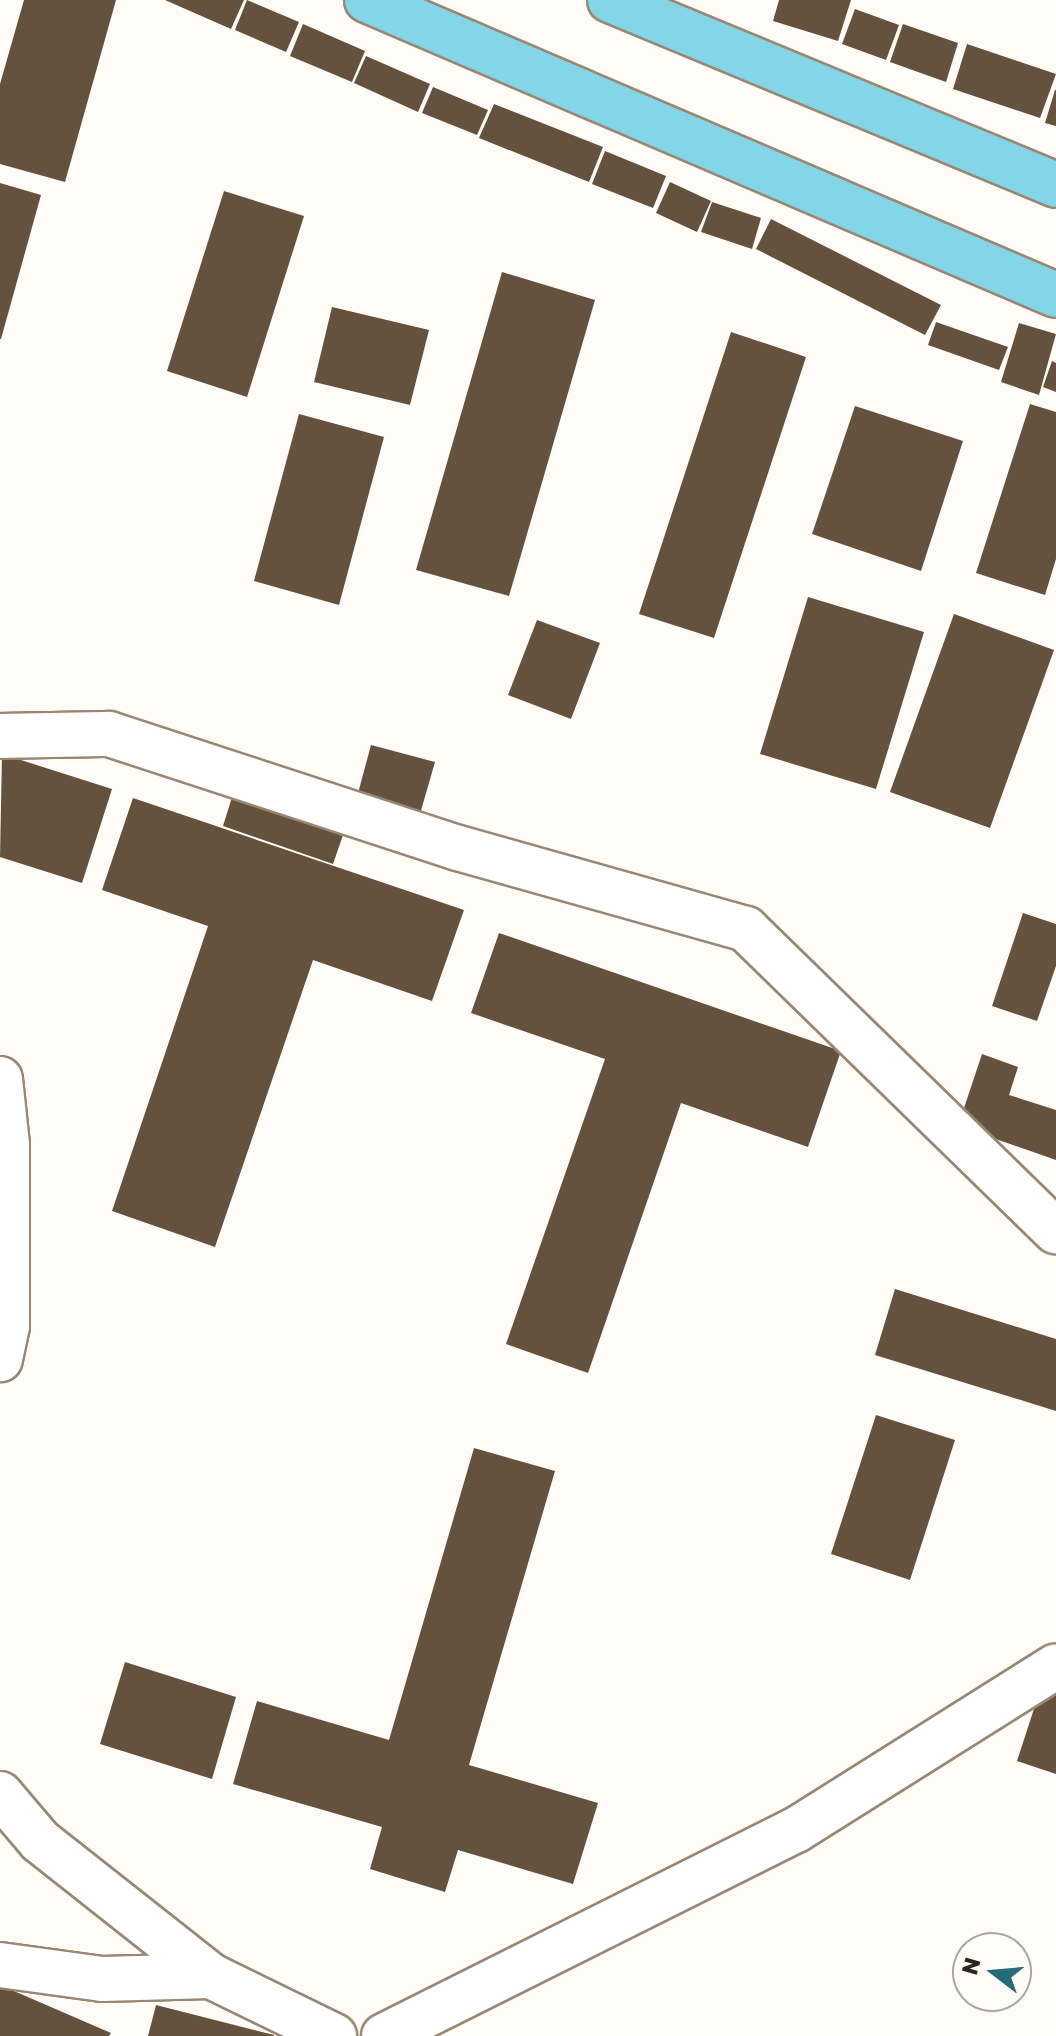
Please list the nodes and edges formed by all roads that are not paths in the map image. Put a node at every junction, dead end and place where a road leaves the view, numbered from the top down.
1 (367, 0) edge
2 (610, 0) edge
3 (1056, 185) edge
4 (1056, 295) edge
5 (0, 736) edge
6 (0, 1079) edge
7 (1056, 1231) edge
8 (0, 1359) edge
9 (1056, 1666) edge
10 (0, 1794) edge
11 (0, 1965) edge
12 (211, 1976) junction
13 (334, 2036) edge
14 (384, 2036) edge

1 - 4 main road
2 - 3 main road
5 - 7 street
6 - 8 street
9 - 14 street
10 - 12 street
11 - 12 street
12 - 13 street

